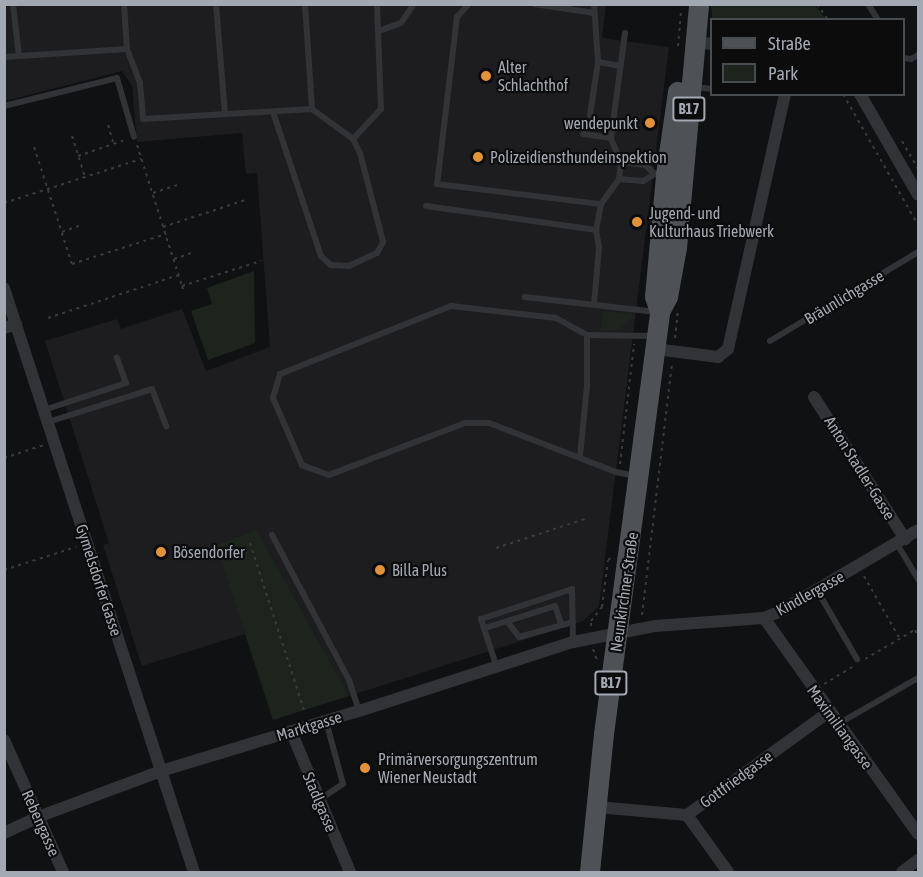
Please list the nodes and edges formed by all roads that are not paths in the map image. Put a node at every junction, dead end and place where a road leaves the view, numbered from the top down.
1 (13, 4) edge
2 (124, 4) edge
3 (216, 4) edge
4 (305, 4) edge
5 (377, 4) edge
6 (414, 4) edge
7 (469, 4) edge
8 (534, 4) edge
9 (594, 4) edge
10 (688, 4) edge
11 (699, 4) edge
12 (868, 4) edge
13 (594, 13) junction
14 (877, 18) edge
15 (379, 31) junction
16 (625, 33) dead end
17 (695, 43) edge
18 (127, 49) junction
19 (18, 56) junction
20 (4, 57) edge
21 (598, 62) junction
22 (621, 66) junction
23 (691, 87) junction
24 (710, 89) edge
25 (785, 96) edge
26 (861, 96) edge
27 (4, 106) edge
28 (312, 110) junction
29 (273, 112) junction
30 (225, 114) junction
31 (590, 115) dead end
32 (583, 134) dead end
33 (134, 137) road end
34 (611, 138) junction
35 (353, 139) junction
36 (621, 162) junction
37 (668, 175) junction
38 (619, 179) junction
39 (918, 195) edge
40 (601, 204) junction
41 (426, 206) dead end
42 (596, 230) junction
43 (918, 252) edge
44 (4, 288) edge
45 (525, 297) dead end
46 (594, 304) junction
47 (669, 311) junction
48 (10, 326) edge
49 (587, 335) junction
50 (770, 341) dead end
51 (662, 345) junction
52 (117, 358) dead end
53 (814, 397) dead end
54 (46, 416) junction
55 (166, 426) dead end
56 (580, 456) junction
57 (639, 476) junction
58 (918, 530) edge
59 (272, 535) dead end
60 (901, 542) junction
61 (918, 579) edge
62 (817, 590) junction
63 (765, 618) junction
64 (507, 621) junction
65 (573, 622) junction
66 (561, 623) junction
67 (484, 628) junction
68 (619, 632) junction
69 (573, 642) junction
70 (857, 659) dead end
71 (497, 668) junction
72 (918, 678) edge
73 (359, 711) junction
74 (829, 712) junction
75 (326, 721) junction
76 (838, 724) junction
77 (291, 731) junction
78 (4, 740) edge
79 (161, 771) junction
80 (319, 800) junction
81 (597, 807) junction
82 (687, 814) junction
83 (38, 817) junction
84 (4, 833) edge
85 (918, 834) edge
86 (918, 860) edge
87 (63, 873) edge
88 (194, 873) edge
89 (350, 873) edge
90 (590, 873) edge
91 (728, 873) edge
92 (902, 873) edge

1 - 19 lane
2 - 18 lane
3 - 30 lane
4 - 28 lane
5 - 15 lane
6 - 15 lane
7 - 40 lane
8 - 13 lane
9 - 13 lane
10 - 37 main road, Neunkirchner Straße / B17
11 - 17 main road, Neunkirchner Straße / B17
12 - 14 lane
13 - 21 lane
15 - 35 lane
16 - 22 lane
17 - 23 main road, Neunkirchner Straße / B17
18 - 19 lane
18 - 30 lane
19 - 20 lane
21 - 22 lane
21 - 31 lane
22 - 34 lane
23 - 24 lane
23 - 37 main road, Neunkirchner Straße / B17
25 - 51 street
26 - 39 street
27 - 33 lane
28 - 29 lane
28 - 35 lane
29 - 30 lane
29 - 35 lane
32 - 34 lane
34 - 36 lane
36 - 37 lane
36 - 38 lane
37 - 38 lane
37 - 47 main road, Neunkirchner Straße / B17
38 - 40 lane
40 - 42 lane
41 - 42 lane
42 - 46 lane
43 - 50 lane, Bräunlichgasse
44 - 48 street, Gymelsdorfer Gasse
45 - 46 lane
46 - 47 lane
47 - 51 main road, Neunkirchner Straße / B17
48 - 54 street, Gymelsdorfer Gasse
49 - 51 lane
49 - 56 lane
49 - 56 lane
51 - 57 main road, Neunkirchner Straße / B17
52 - 54 lane
53 - 60 street, Anton Stadler-Gasse
54 - 55 lane
54 - 79 street, Gymelsdorfer Gasse
56 - 57 lane
57 - 68 main road, Neunkirchner Straße / B17
58 - 60 street, Kindlergasse
59 - 73 lane
60 - 61 lane
60 - 62 street, Kindlergasse
62 - 63 street, Kindlergasse
62 - 70 lane
63 - 68 street, Kindlergasse
63 - 74 street, Maximiliangasse
64 - 66 lane
64 - 66 lane
64 - 67 lane
65 - 66 lane
65 - 67 lane
65 - 69 lane
67 - 71 lane
68 - 69 street, Marktgasse
68 - 81 main road, Neunkirchner Straße / B17
69 - 71 street, Marktgasse
71 - 73 street, Marktgasse
72 - 76 lane
73 - 75 street, Marktgasse
74 - 76 street, Maximiliangasse
74 - 82 street, Gottfriedgasse
75 - 77 street, Marktgasse
75 - 80 lane
76 - 85 street, Maximiliangasse
77 - 79 street, Marktgasse
77 - 80 street, Stadlgasse
78 - 83 street, Rebengasse
79 - 83 street, Marktgasse
79 - 88 street, Gymelsdorfer Gasse
80 - 89 street, Stadlgasse
81 - 82 street, Gottfriedgasse
81 - 90 main road, Neunkirchner Straße / B17
82 - 91 street
83 - 84 street, Marktgasse
83 - 87 street, Rebengasse
86 - 92 street

